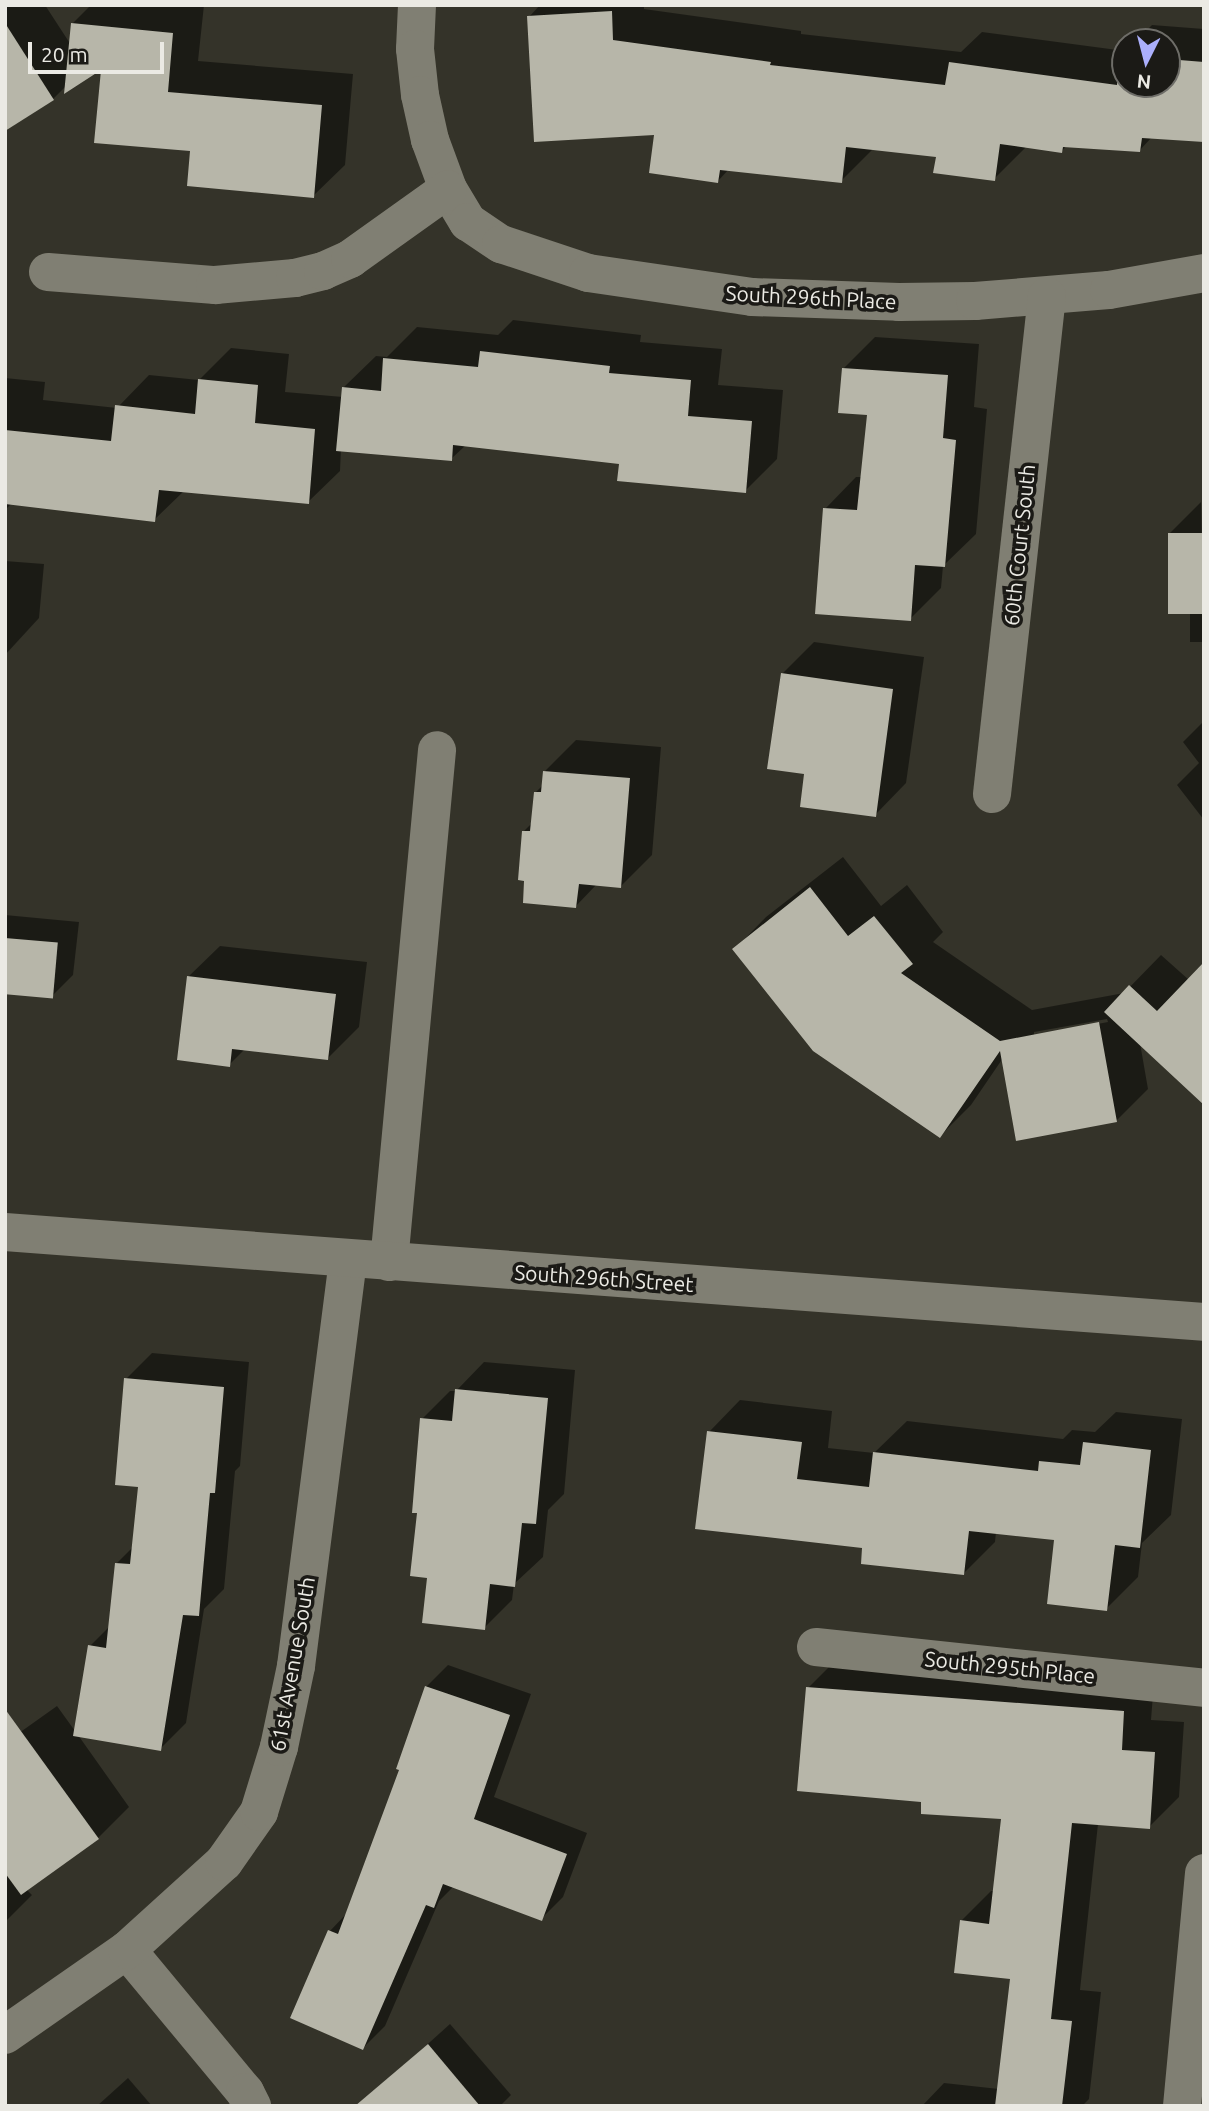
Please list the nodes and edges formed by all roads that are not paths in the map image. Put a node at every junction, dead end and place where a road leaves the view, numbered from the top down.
1 (417, 5) edge
2 (448, 189) junction
3 (48, 272) dead end
4 (1204, 273) edge
5 (1047, 296) junction
6 (437, 750) dead end
7 (992, 794) dead end
8 (5, 1231) edge
9 (348, 1259) junction
10 (389, 1262) junction
11 (1204, 1322) edge
12 (816, 1647) dead end
13 (1204, 1688) edge
14 (1204, 1873) edge
15 (127, 1950) junction
16 (5, 2035) edge
17 (252, 2106) edge
18 (1182, 2106) edge

1 - 2 street
2 - 3 street
2 - 5 street, South 296th Place
4 - 5 street, South 296th Place
5 - 7 street, 60th Court South
6 - 10 street
8 - 9 street, South 296th Street
9 - 10 street, South 296th Street
9 - 15 street, 61st Avenue South
10 - 11 street, South 296th Street
12 - 13 street, South 295th Place
14 - 18 street
15 - 16 street, 61st Avenue South
15 - 17 street

